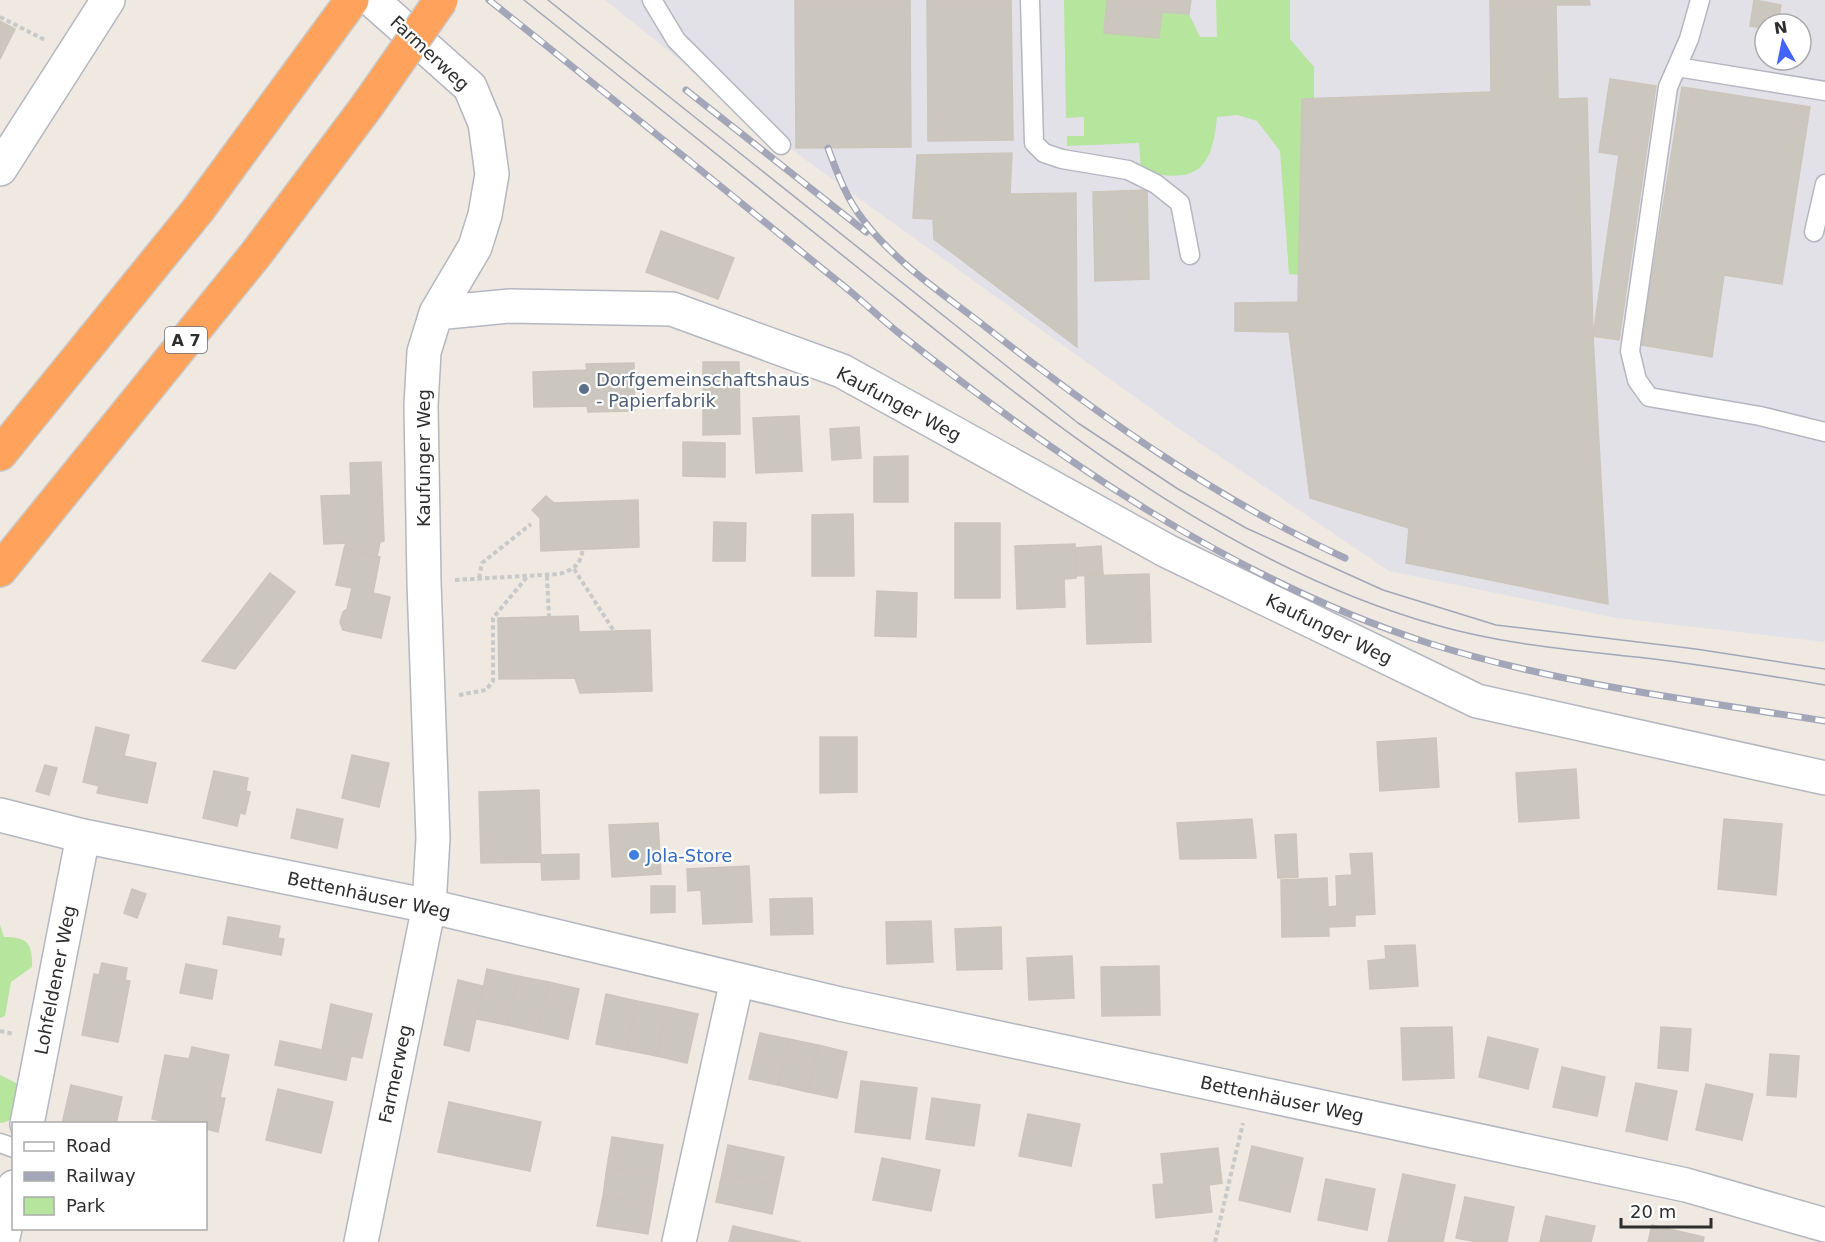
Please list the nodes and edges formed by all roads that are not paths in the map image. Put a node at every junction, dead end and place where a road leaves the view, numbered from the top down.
1 (108, 0) edge
2 (352, 0) edge
3 (372, 0) edge
4 (441, 0) edge
5 (652, 0) edge
6 (1030, 0) edge
7 (1700, 0) edge
8 (1677, 67) junction
9 (1825, 91) edge
10 (781, 145) dead end
11 (5, 150) edge
12 (1825, 184) edge
13 (1814, 232) dead end
14 (1190, 255) dead end
15 (436, 313) junction
16 (1825, 432) edge
17 (0, 454) edge
18 (0, 570) edge
19 (1825, 778) edge
20 (0, 814) edge
21 (83, 836) junction
22 (429, 906) junction
23 (737, 980) junction
24 (27, 1122) edge
25 (12, 1196) edge
26 (1825, 1225) edge
27 (2, 1242) edge
28 (361, 1242) edge
29 (679, 1242) edge

1 - 11 street
2 - 17 highway
3 - 15 street, Farmerweg
4 - 18 highway, A 7, bridge
5 - 10 lane
6 - 14 lane
7 - 8 lane
8 - 9 lane
8 - 16 lane
12 - 13 lane
15 - 19 street, Kaufunger Weg
15 - 22 street, Kaufunger Weg
20 - 21 street, Bettenhäuser Weg
21 - 22 street, Bettenhäuser Weg
21 - 24 street, Lohfeldener Weg
22 - 23 street, Bettenhäuser Weg
22 - 28 street, Farmerweg
23 - 26 street, Bettenhäuser Weg
23 - 29 street
25 - 27 street

